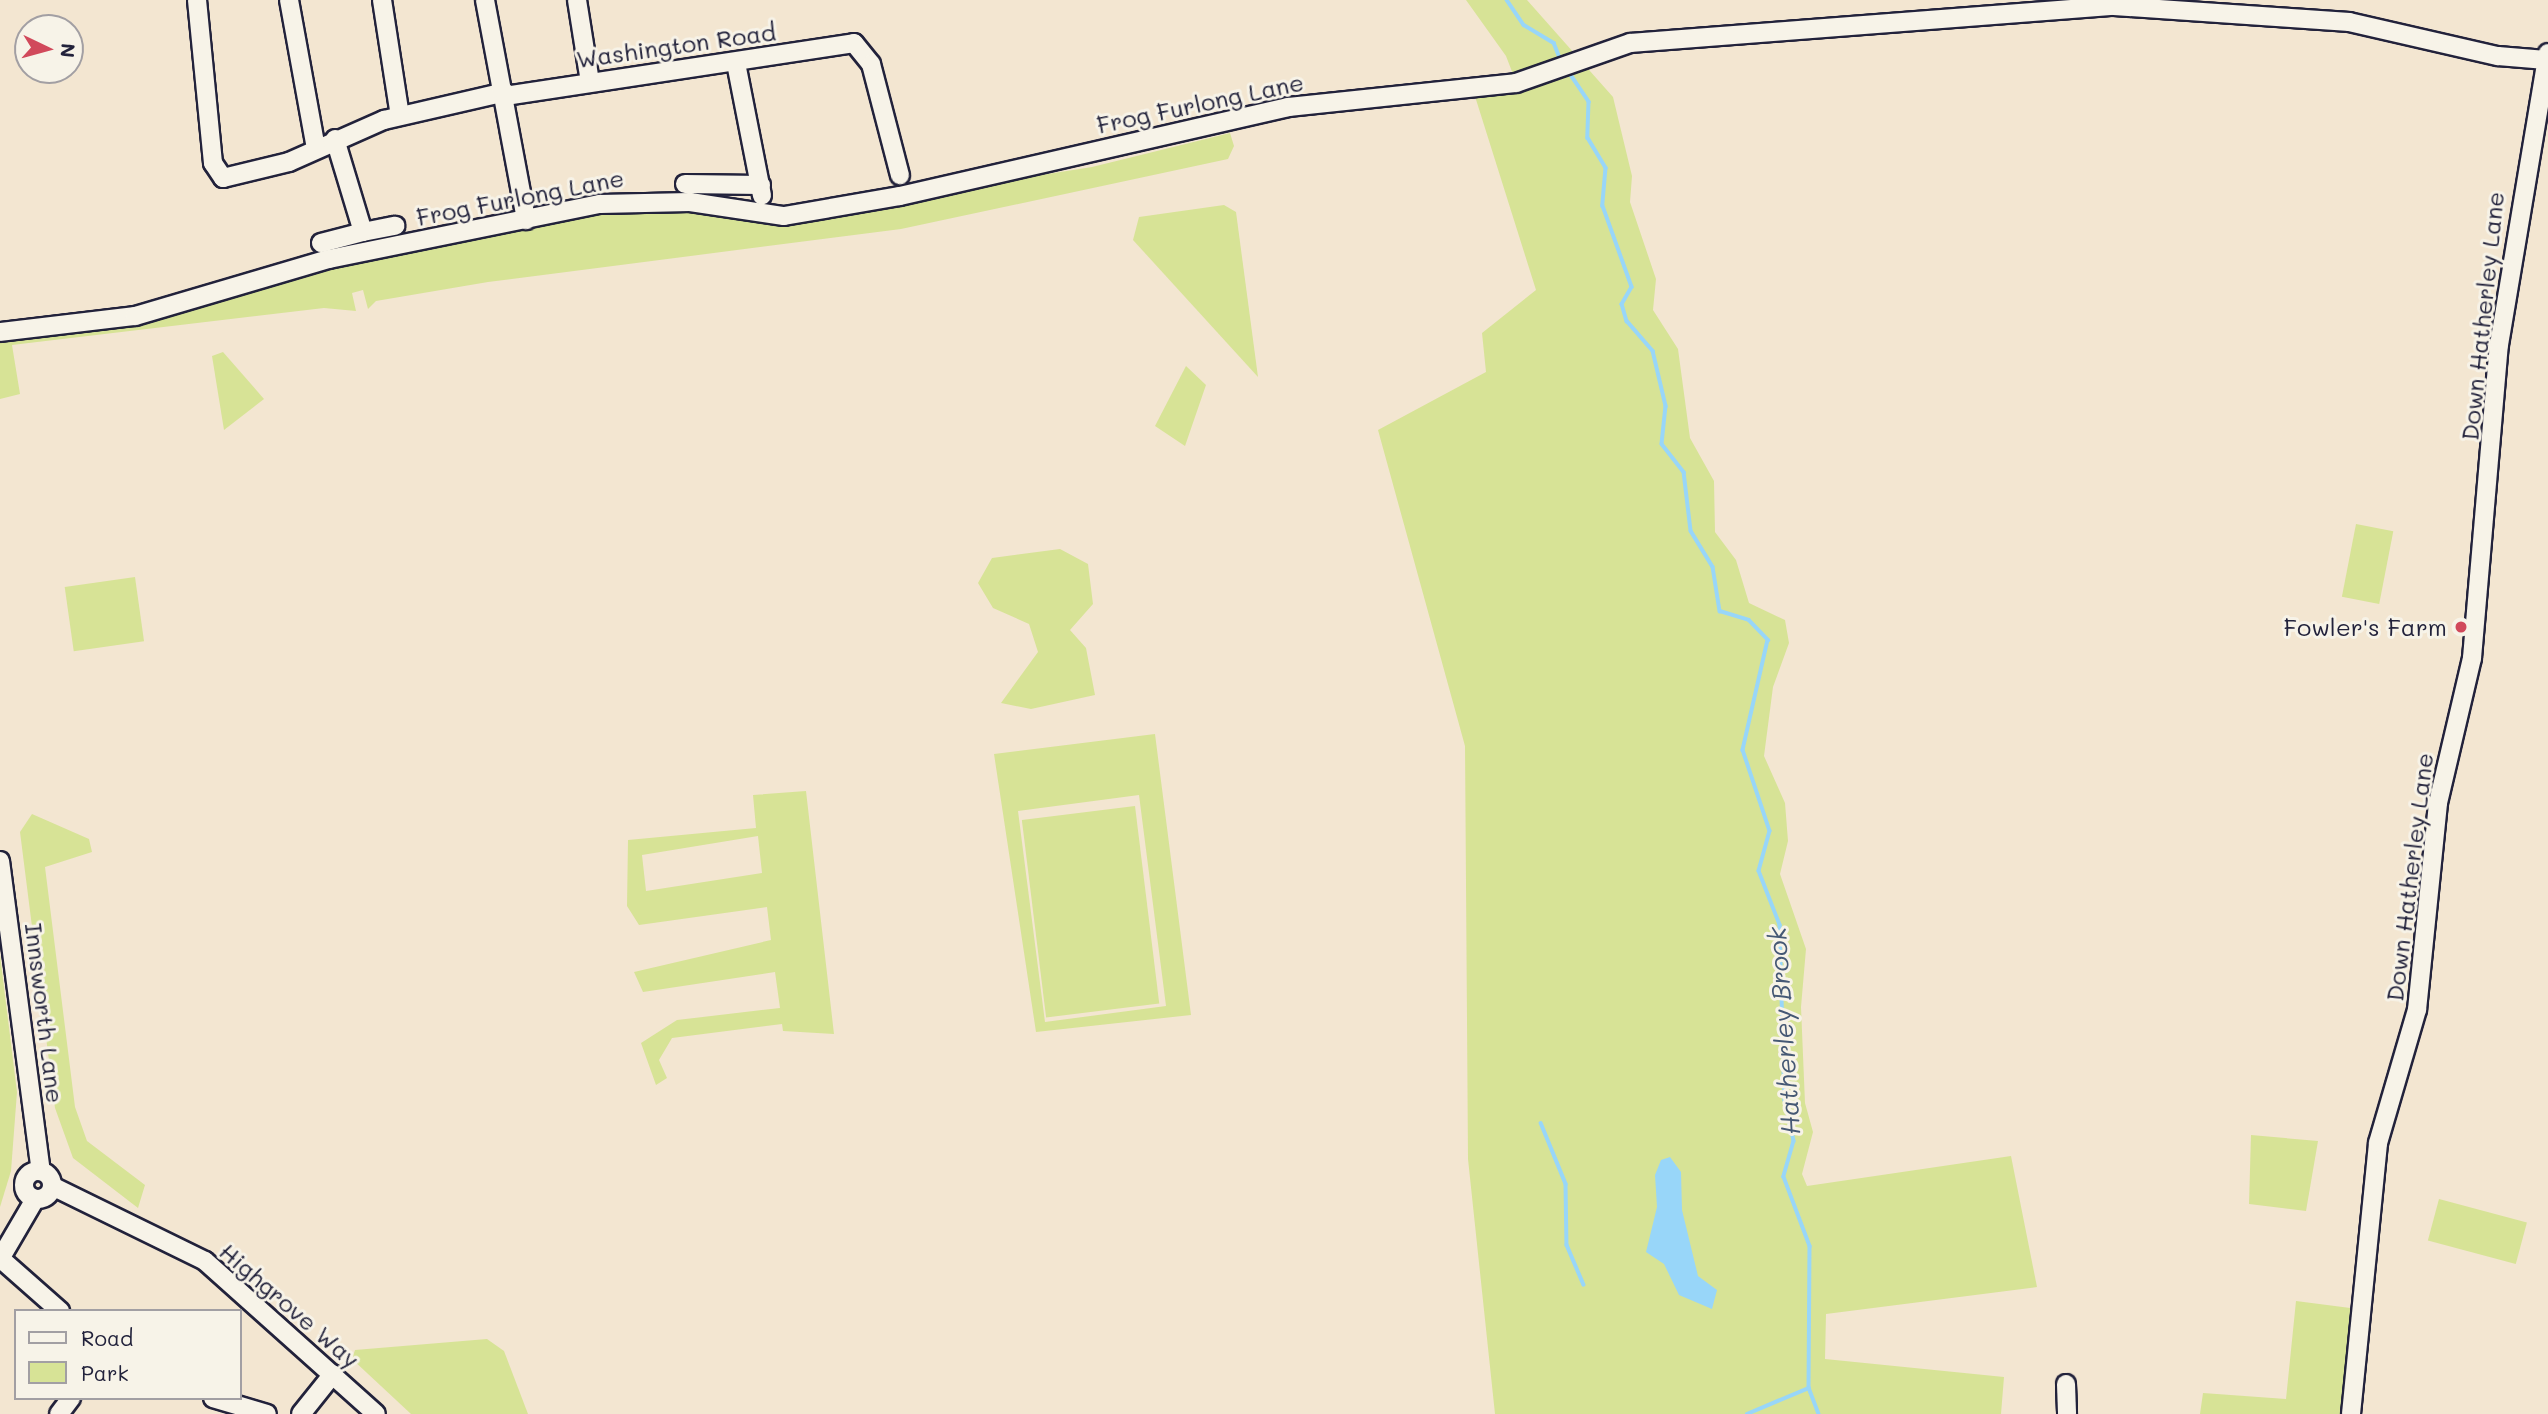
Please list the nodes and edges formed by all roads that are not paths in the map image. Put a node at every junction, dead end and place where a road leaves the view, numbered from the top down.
1 (197, 0) edge
2 (289, 0) edge
3 (382, 0) edge
4 (485, 0) edge
5 (577, 0) edge
6 (2547, 56) edge
7 (736, 63) junction
8 (590, 82) junction
9 (505, 94) junction
10 (400, 116) junction
11 (335, 139) junction
12 (316, 148) junction
13 (899, 175) dead end
14 (685, 184) dead end
15 (526, 220) junction
16 (395, 226) dead end
17 (363, 232) junction
18 (321, 243) dead end
19 (0, 332) edge
20 (0, 860) edge
21 (41, 1171) junction
22 (52, 1186) junction
23 (36, 1199) junction
24 (0, 1259) edge
25 (58, 1309) edge
26 (333, 1374) junction
27 (2066, 1384) dead end
28 (219, 1400) edge
29 (268, 1414) edge
30 (301, 1414) edge
31 (376, 1414) edge
32 (2067, 1414) edge
33 (2351, 1414) edge

1 - 12 street, Washington Road
2 - 12 street
3 - 10 street
4 - 9 street
5 - 8 street
6 - 15 street, Frog Furlong Lane
6 - 33 street, Down Hatherley Lane
7 - 8 street, Washington Road
7 - 13 street, Washington Road
7 - 14 street
8 - 9 street, Washington Road
9 - 10 street, Washington Road
9 - 15 street
10 - 11 street, Washington Road
11 - 12 street, Washington Road
11 - 17 street
15 - 19 street, Frog Furlong Lane
16 - 17 street
17 - 18 street
20 - 21 street, Innsworth Lane
21 - 22 street
21 - 23 street
22 - 23 street
22 - 26 street, Highgrove Way
23 - 24 street
24 - 25 street
26 - 30 street
26 - 31 street, Highgrove Way
27 - 32 street
28 - 29 street

